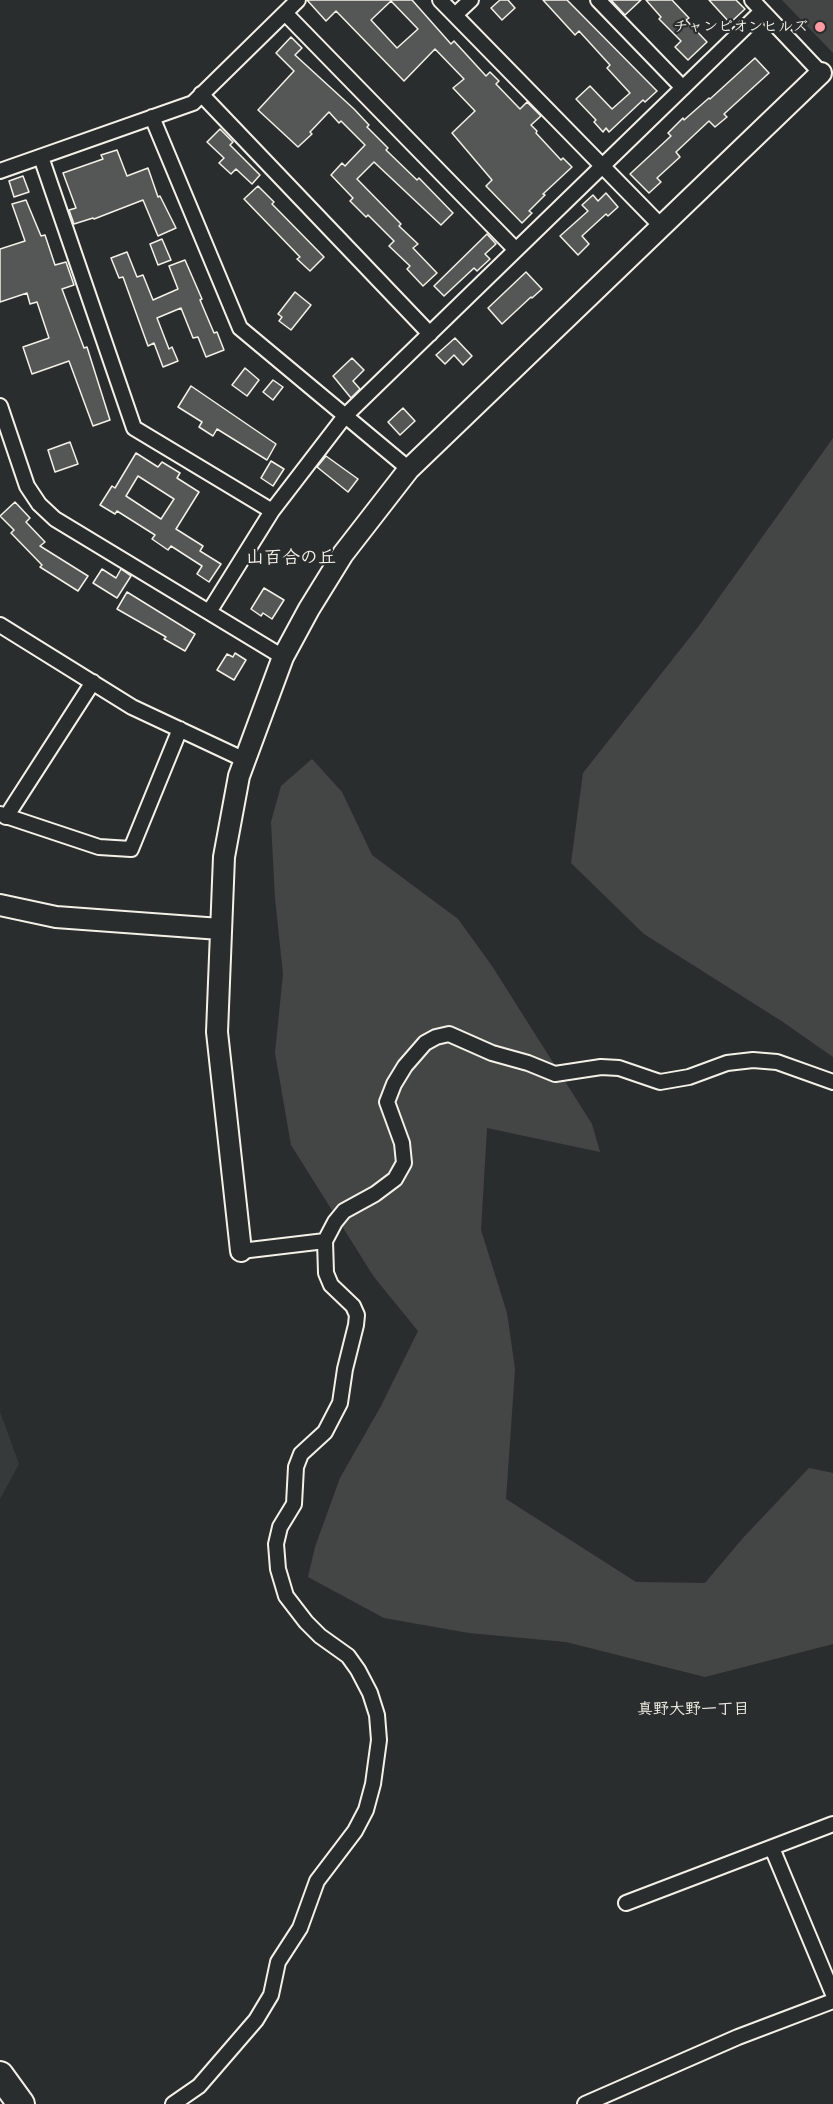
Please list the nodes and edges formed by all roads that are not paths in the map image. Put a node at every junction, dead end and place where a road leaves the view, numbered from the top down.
1 (298, 0) edge
2 (440, 0) edge
3 (471, 0) edge
4 (598, 0) edge
5 (752, 0) edge
6 (762, 11) junction
7 (285, 13) junction
8 (455, 15) junction
9 (821, 73) joint
10 (683, 88) junction
11 (201, 94) junction
12 (152, 117) junction
13 (41, 157) junction
14 (603, 166) junction
15 (0, 171) edge
16 (662, 227) junction
17 (516, 250) junction
18 (430, 334) junction
19 (0, 406) edge
20 (345, 416) junction
21 (408, 469) junction
22 (272, 511) junction
23 (209, 612) junction
24 (0, 625) edge
25 (283, 657) junction
26 (93, 682) junction
27 (180, 729) junction
28 (245, 760) junction
29 (3, 815) edge
30 (0, 905) edge
31 (220, 929) junction
32 (833, 1082) edge
33 (325, 1241) junction
34 (241, 1251) joint
35 (833, 1824) edge
36 (772, 1848) junction
37 (626, 1903) dead end
38 (833, 1994) edge
39 (833, 2001) edge
40 (0, 2075) edge
41 (21, 2104) edge
42 (173, 2104) edge
43 (585, 2104) edge

1 - 7 street
2 - 8 street
3 - 8 street
4 - 10 street
5 - 6 street
6 - 9 street
6 - 10 street
7 - 11 street
7 - 17 street
8 - 14 street
9 - 16 street
10 - 14 street
11 - 12 street
11 - 18 street
12 - 13 street
12 - 20 street
13 - 15 street
13 - 22 street
14 - 16 street
14 - 17 street
16 - 21 street
17 - 18 street
18 - 20 street
19 - 23 street
20 - 21 street
20 - 22 street
21 - 25 street
22 - 23 street
23 - 25 street
24 - 26 street
25 - 28 street
26 - 27 street
26 - 29 street
27 - 28 street
27 - 29 street
28 - 31 street
30 - 31 street
31 - 34 street
32 - 33 street
33 - 34 street
33 - 42 street
35 - 36 street
36 - 37 street
36 - 38 street
39 - 43 street
40 - 41 highway

